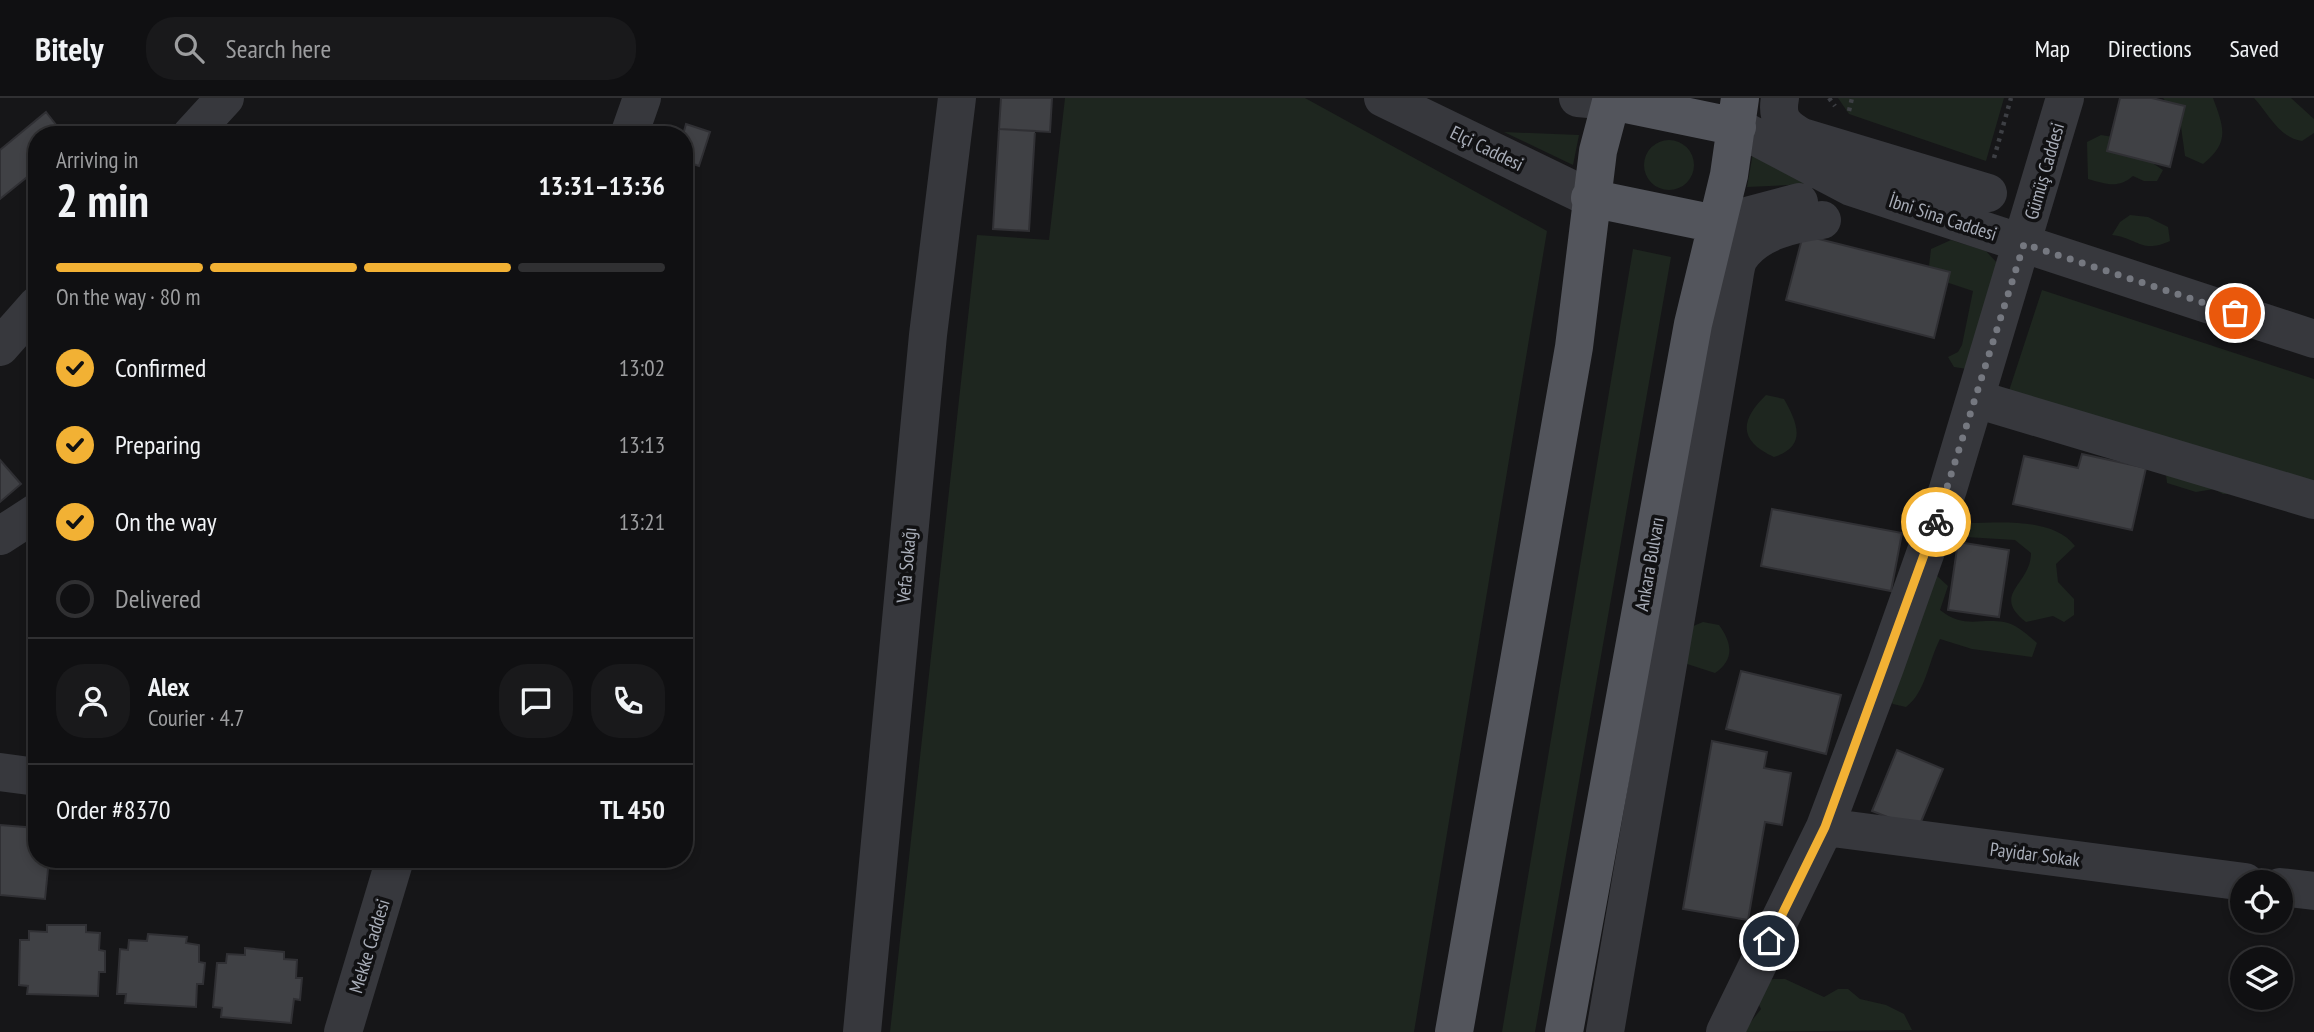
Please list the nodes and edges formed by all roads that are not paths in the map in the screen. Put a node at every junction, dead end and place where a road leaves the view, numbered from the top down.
1 (225, 98) edge
2 (642, 98) edge
3 (957, 98) edge
4 (1384, 98) edge
5 (1780, 98) edge
6 (2065, 98) edge
7 (1600, 99) edge
8 (1738, 112) edge
9 (199, 126) edge
10 (632, 126) edge
11 (1852, 187) junction
12 (1988, 193) dead end
13 (1590, 198) junction
14 (1822, 220) dead end
15 (1716, 224) junction
16 (2024, 244) junction
17 (28, 315) edge
18 (2314, 339) edge
19 (0, 347) edge
20 (1976, 399) junction
21 (2314, 500) edge
22 (28, 518) edge
23 (0, 536) edge
24 (0, 772) edge
25 (28, 776) edge
26 (1825, 827) junction
27 (392, 868) edge
28 (2230, 880) edge
29 (2293, 889) edge
30 (2314, 891) edge
31 (343, 1032) edge
32 (862, 1032) edge
33 (1454, 1032) edge
34 (1564, 1032) edge
35 (1605, 1032) edge
36 (1724, 1032) edge

1 - 9 street
2 - 10 street
3 - 32 street, Vefa Sokağı
4 - 13 street, Elçi Caddesi
5 - 12 street
6 - 16 street, Gümüş Caddesi
7 - 8 main road
7 - 13 main road
8 - 11 street, İbni Sina Caddesi
8 - 15 main road, Ankara Bulvarı
11 - 15 street
11 - 16 street, İbni Sina Caddesi
13 - 15 main road
13 - 33 main road
14 - 35 street
15 - 34 main road, Ankara Bulvarı
16 - 18 street, İbni Sina Caddesi
16 - 20 street, Gümüş Caddesi
17 - 19 street
20 - 21 street
20 - 26 street, Gümüş Caddesi
22 - 23 street
24 - 25 street
26 - 28 street, Payidar Sokak
26 - 36 street, Gümüş Caddesi
27 - 31 street, Mekke Caddesi
29 - 30 street

